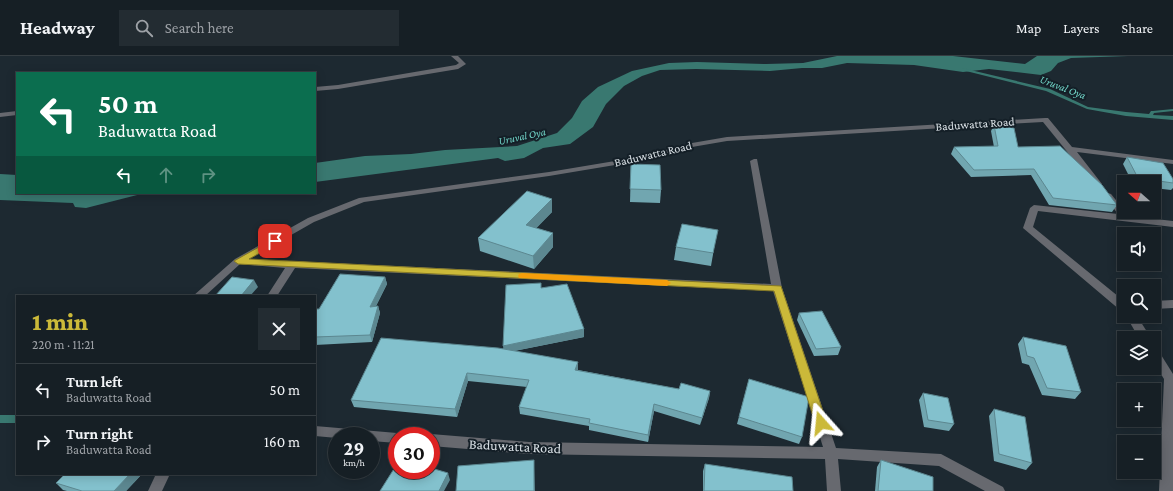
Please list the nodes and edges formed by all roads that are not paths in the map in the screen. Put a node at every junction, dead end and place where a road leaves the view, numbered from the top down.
1 (454, 56) edge
2 (316, 89) edge
3 (16, 113) edge
4 (0, 114) edge
5 (1070, 149) junction
6 (754, 161) dead end
7 (1173, 162) edge
8 (1117, 207) edge
9 (1117, 217) edge
10 (1134, 219) edge
11 (1173, 224) edge
12 (238, 261) junction
13 (292, 265) junction
14 (777, 288) junction
15 (199, 295) edge
16 (273, 295) edge
17 (1117, 300) edge
18 (1173, 304) edge
19 (1161, 305) edge
20 (1161, 364) edge
21 (316, 431) edge
22 (388, 437) edge
23 (440, 441) edge
24 (831, 453) junction
25 (163, 475) edge
26 (155, 491) edge
27 (834, 491) edge
28 (998, 491) edge
29 (1166, 491) edge

1 - 2 street
3 - 4 street
5 - 7 street
5 - 8 street
5 - 12 street, Baduwatta Road
6 - 14 street
9 - 17 street
10 - 11 street
12 - 13 street
12 - 15 street, Baduwatta Road
13 - 14 street
13 - 16 street
14 - 24 street
18 - 19 street
20 - 29 street
21 - 22 street
23 - 24 street, Baduwatta Road
24 - 27 street
24 - 28 street, Baduwatta Road
25 - 26 street

